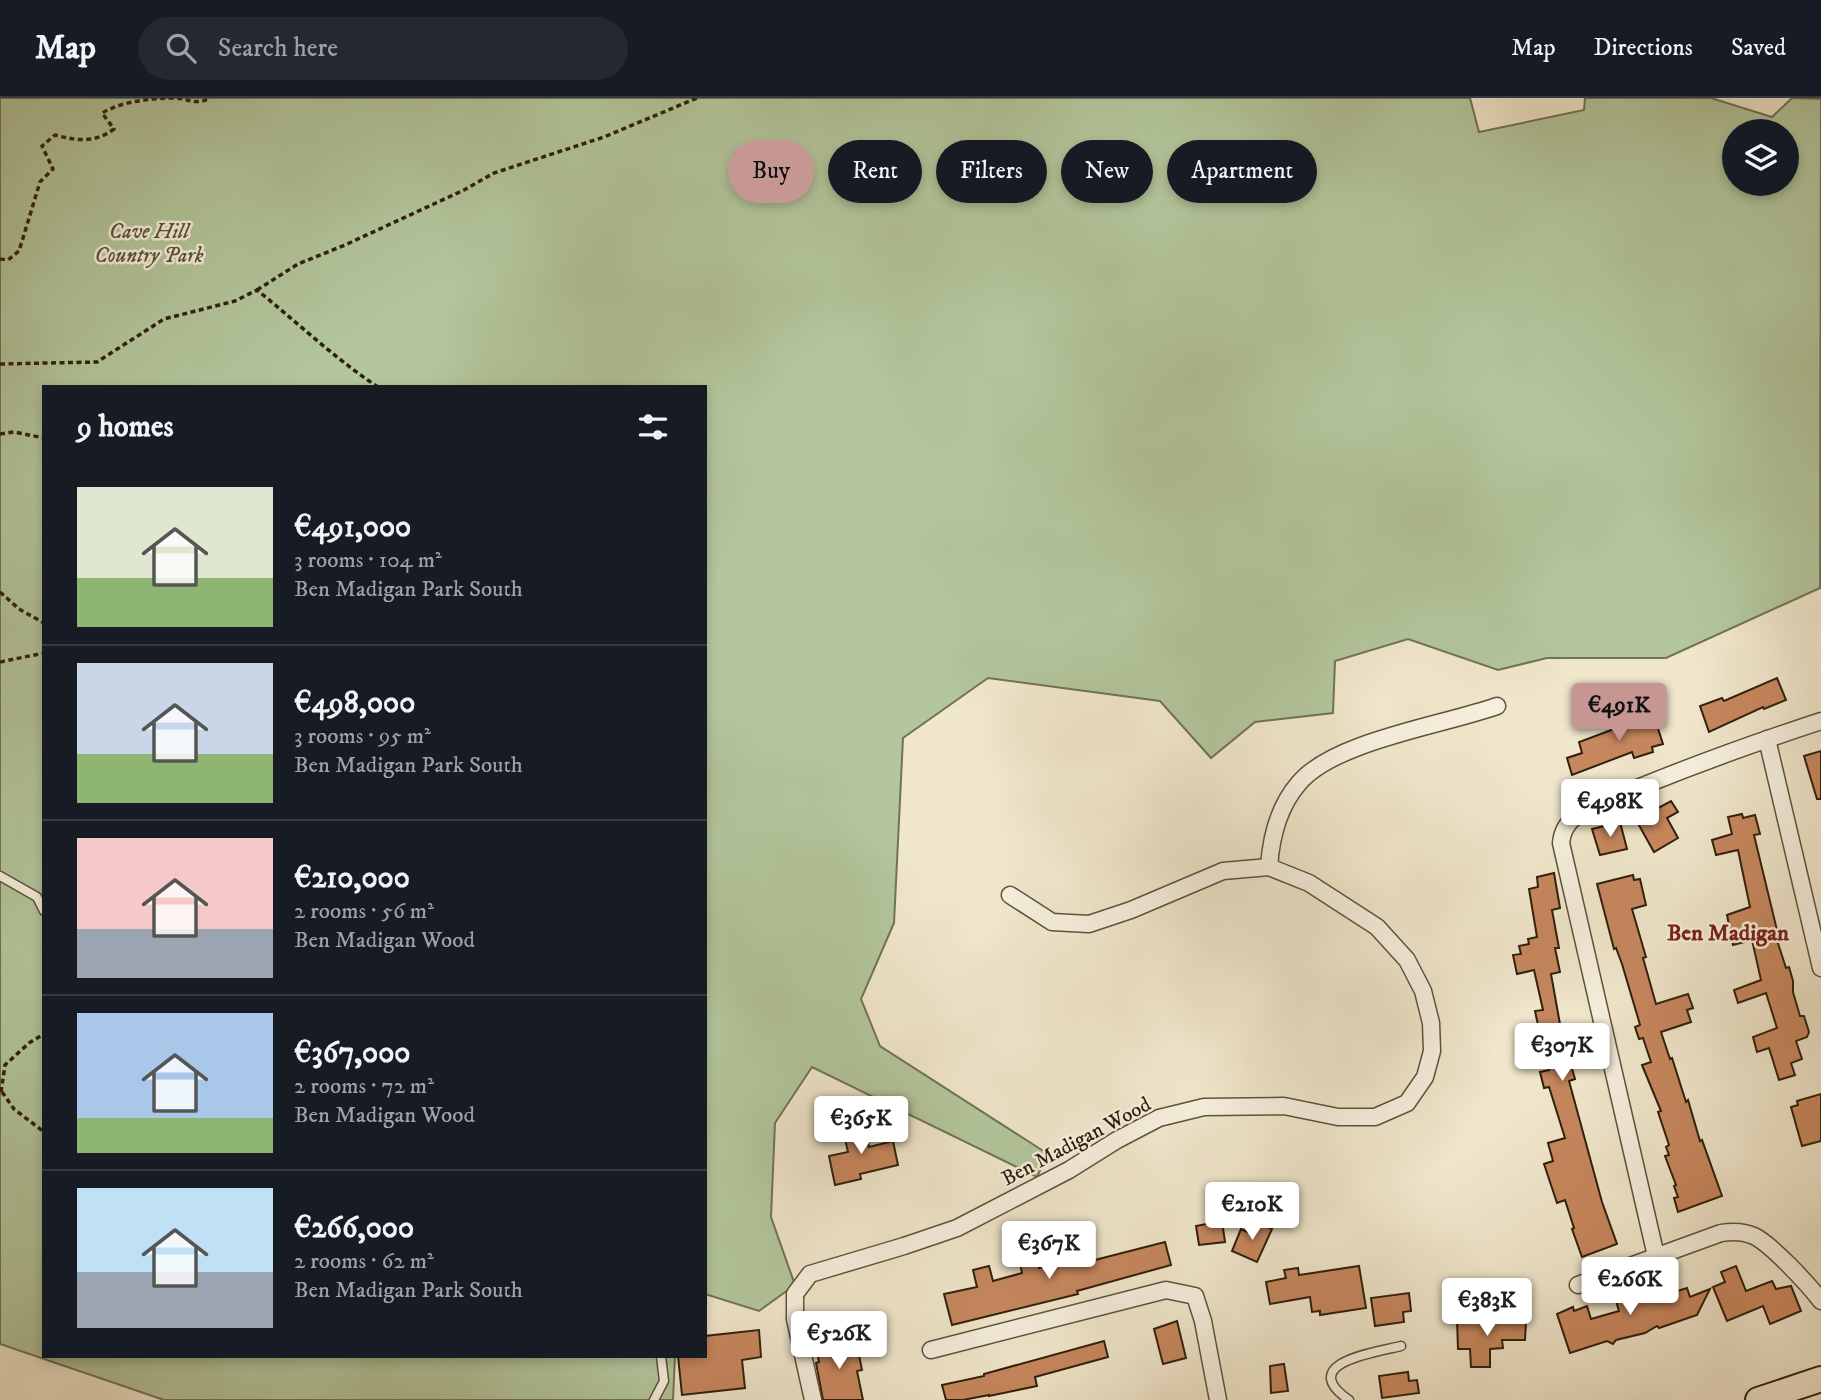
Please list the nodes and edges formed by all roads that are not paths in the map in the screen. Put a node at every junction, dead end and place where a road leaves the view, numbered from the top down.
1 (1497, 706) dead end
2 (1821, 721) edge
3 (1767, 739) junction
4 (1269, 867) junction
5 (0, 876) edge
6 (1010, 895) dead end
7 (42, 907) edge
8 (1821, 968) edge
9 (1656, 1256) junction
10 (1577, 1285) dead end
11 (1821, 1301) edge
12 (1401, 1346) dead end
13 (931, 1350) dead end
14 (661, 1358) edge
15 (1821, 1379) edge
16 (654, 1400) edge
17 (813, 1400) edge
18 (1218, 1400) edge
19 (1349, 1400) edge
20 (1758, 1400) edge

1 - 4 street
2 - 3 street
3 - 8 street
3 - 9 street
4 - 6 street, Ben Madigan Wood
4 - 17 street, Ben Madigan Wood
5 - 7 lane
9 - 10 street
9 - 11 street
12 - 19 lane
13 - 18 street
14 - 16 lane
15 - 20 main road

